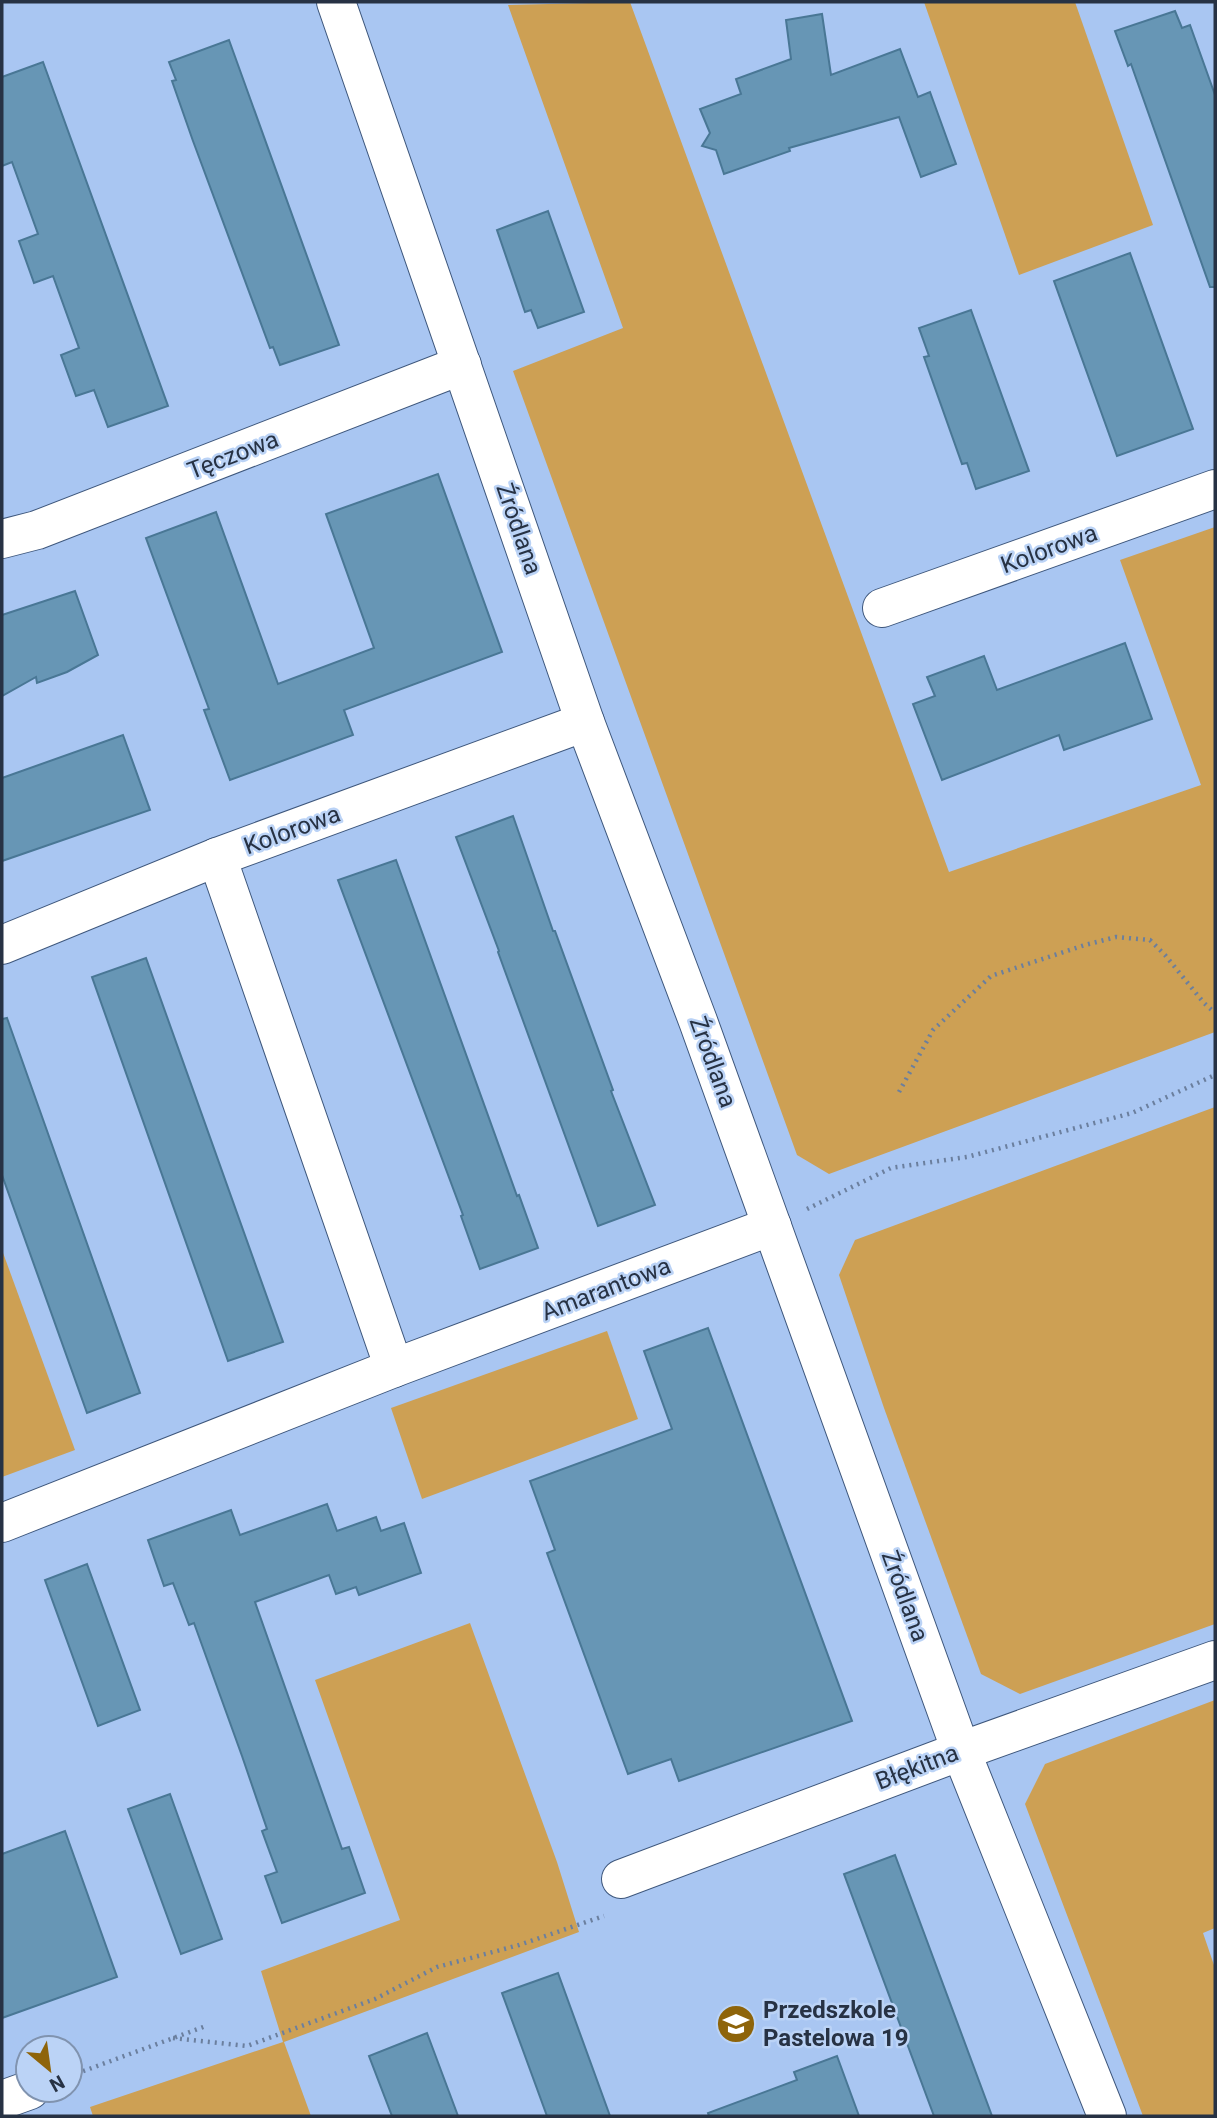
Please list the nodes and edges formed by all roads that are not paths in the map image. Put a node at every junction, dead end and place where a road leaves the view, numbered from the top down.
1 (336, 2) edge
2 (462, 365) junction
3 (1215, 489) edge
4 (2, 539) edge
5 (882, 608) dead end
6 (585, 722) junction
7 (217, 857) junction
8 (2, 945) edge
9 (772, 1226) junction
10 (394, 1368) junction
11 (2, 1523) edge
12 (1215, 1660) edge
13 (961, 1751) junction
14 (621, 1879) road end
15 (1107, 2116) edge

1 - 2 street, Źródlana
2 - 4 street, Tęczowa
2 - 6 street, Źródlana
3 - 5 street, Kolorowa
6 - 7 street, Kolorowa
6 - 9 street, Źródlana
7 - 8 street, Kolorowa
7 - 10 street
9 - 10 street, Amarantowa
9 - 13 street, Źródlana
10 - 11 street, Amarantowa
12 - 13 street, Błękitna
13 - 14 street, Błękitna
13 - 15 street, Źródlana

